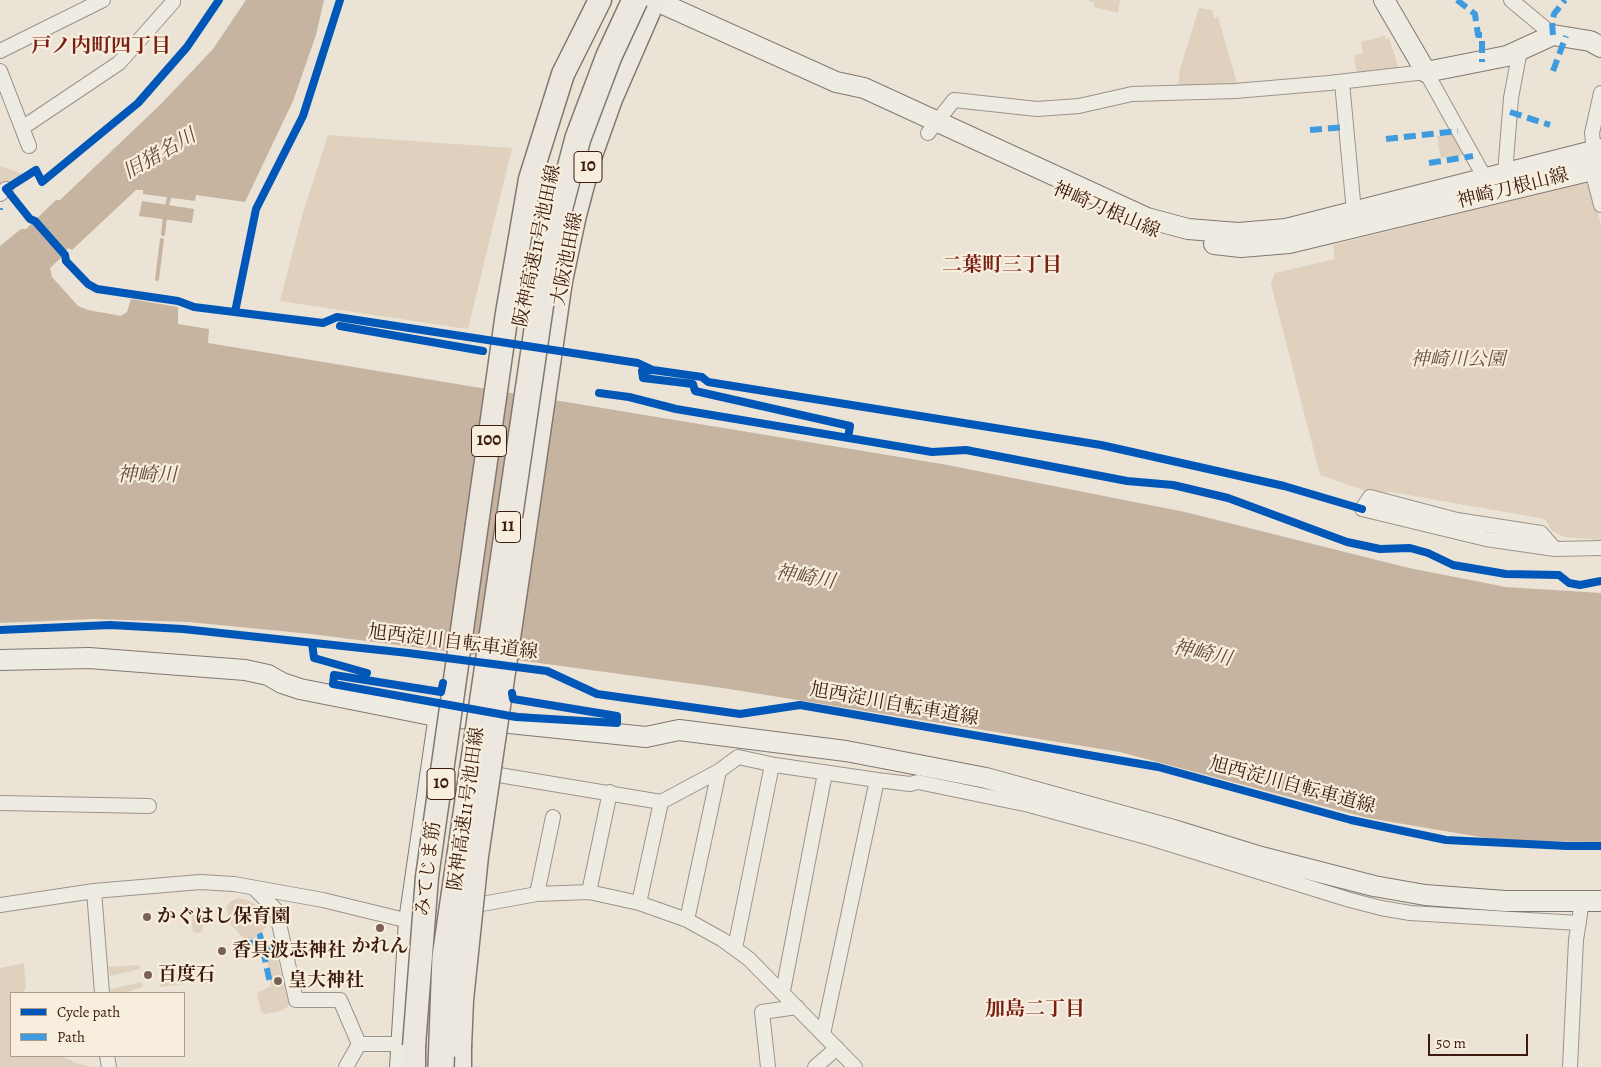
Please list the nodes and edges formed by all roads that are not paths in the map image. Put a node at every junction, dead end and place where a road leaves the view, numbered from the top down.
1 (103, 0) edge
2 (172, 0) edge
3 (600, 0) edge
4 (616, 0) edge
5 (635, 0) edge
6 (654, 0) edge
7 (1384, 0) edge
8 (1511, 0) edge
9 (1554, 35) junction
10 (1599, 43) edge
11 (1520, 50) junction
12 (0, 51) edge
13 (0, 71) edge
14 (1426, 72) junction
15 (1342, 82) junction
16 (1601, 93) edge
17 (22, 128) junction
18 (933, 128) junction
19 (30, 146) dead end
20 (1597, 160) edge
21 (1505, 173) junction
22 (1485, 178) junction
23 (1601, 205) edge
24 (1354, 212) junction
25 (1362, 509) dead end
26 (477, 524) joint
27 (1601, 548) edge
28 (0, 660) edge
29 (439, 716) junction
30 (505, 724) junction
31 (772, 765) junction
32 (719, 772) junction
33 (825, 773) junction
34 (499, 775) junction
35 (877, 780) junction
36 (610, 792) junction
37 (660, 802) junction
38 (0, 803) edge
39 (149, 806) dead end
40 (553, 817) dead end
41 (254, 888) junction
42 (94, 891) junction
43 (589, 892) junction
44 (537, 894) junction
45 (1591, 901) edge
46 (640, 903) junction
47 (482, 904) junction
48 (0, 905) edge
49 (687, 920) junction
50 (409, 921) junction
51 (1579, 923) junction
52 (735, 948) junction
53 (782, 991) junction
54 (102, 992) edge
55 (797, 1007) junction
56 (823, 1034) junction
57 (359, 1044) junction
58 (837, 1048) junction
59 (413, 1056) edge
60 (464, 1060) edge
61 (346, 1067) edge
62 (400, 1067) edge
63 (440, 1067) edge
64 (768, 1067) edge
65 (815, 1067) edge
66 (855, 1067) edge
67 (1570, 1067) edge

1 - 12 street
2 - 17 street
3 - 26 main road, 100
4 - 59 highway, 阪神高速11号池田線 / 11
5 - 63 highway, 阪神高速11号池田線 / 11, bridge
6 - 18 street, 神崎刀根山線
6 - 60 main road, 大阪池田線 / 10, bridge
7 - 14 street
8 - 9 street
9 - 10 street
9 - 11 street
11 - 14 street
11 - 21 street
13 - 17 street
14 - 15 street
14 - 22 street
15 - 18 street
15 - 24 street
16 - 20 street
17 - 19 street
18 - 20 street, 神崎刀根山線
18 - 24 street, 神崎刀根山線
20 - 21 street, 神崎刀根山線
20 - 23 street
21 - 22 street, 神崎刀根山線
22 - 24 street, 神崎刀根山線
25 - 27 street
26 - 59 main road, みてじま筋 / 10, bridge
28 - 29 street
29 - 30 street
29 - 50 street
30 - 34 street
30 - 45 street
31 - 32 street
31 - 33 street
31 - 52 street
32 - 37 street
32 - 49 street
33 - 35 street
33 - 53 street
34 - 36 street
34 - 47 street
35 - 51 street
35 - 56 street
36 - 37 street
36 - 43 street
37 - 46 street
38 - 39 street
40 - 44 street
41 - 42 street
41 - 50 street
41 - 57 street
42 - 48 street
42 - 54 street
43 - 44 street
43 - 46 street
44 - 47 street
45 - 51 street
46 - 49 street
47 - 50 street
47 - 60 street
49 - 52 street
50 - 59 street
51 - 67 street
52 - 53 street
53 - 55 street
55 - 56 street
55 - 64 street
56 - 58 street
57 - 59 street
57 - 61 street
58 - 65 street
58 - 66 street
59 - 62 street

